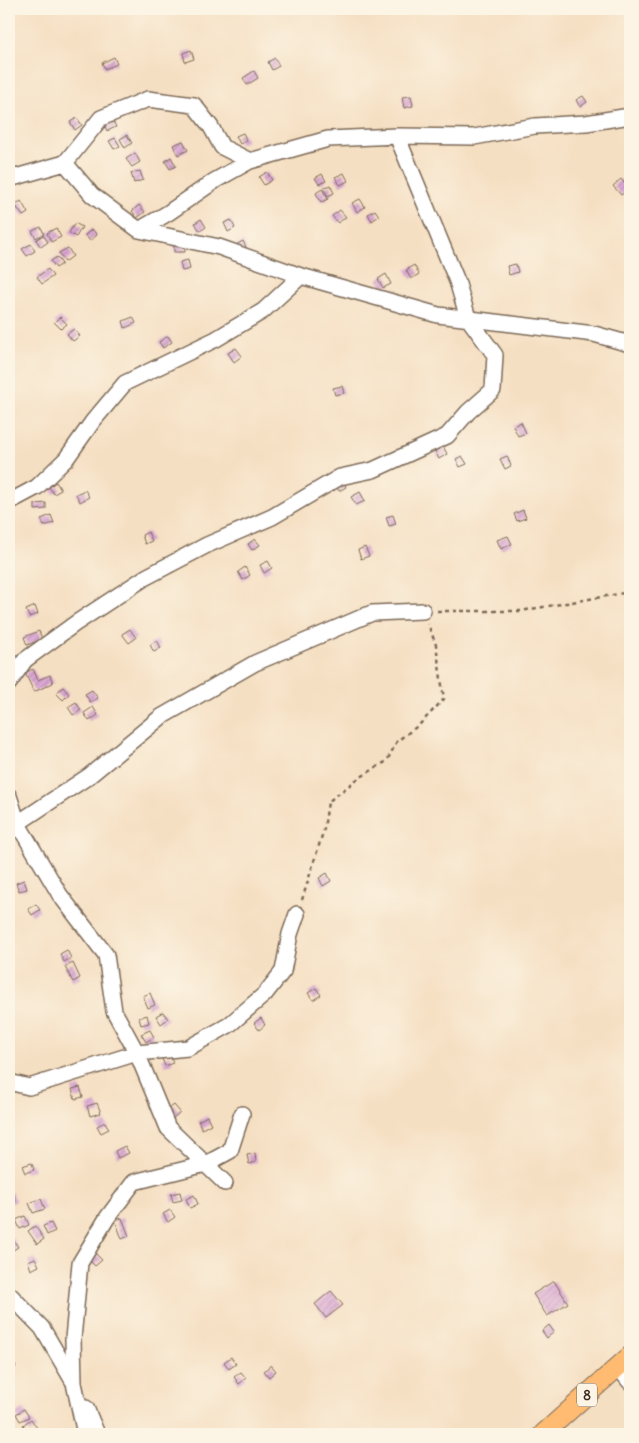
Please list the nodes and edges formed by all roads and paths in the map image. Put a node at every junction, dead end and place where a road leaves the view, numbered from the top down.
1 (630, 116) edge
2 (397, 136) junction
3 (250, 161) junction
4 (65, 163) junction
5 (9, 179) edge
6 (139, 230) junction
7 (301, 276) junction
8 (468, 318) junction
9 (630, 344) edge
10 (9, 502) edge
11 (630, 592) edge
12 (423, 611) junction
13 (9, 682) edge
14 (9, 796) edge
15 (14, 826) edge
16 (297, 914) joint
17 (137, 1053) junction
18 (9, 1082) edge
19 (242, 1114) dead end
20 (206, 1164) junction
21 (225, 1183) dead end
22 (9, 1294) edge
23 (624, 1362) edge
24 (630, 1382) edge
25 (74, 1383) junction
26 (85, 1434) edge
27 (97, 1434) edge
28 (543, 1434) edge

1 - 2 street
2 - 3 street
2 - 8 street
3 - 4 street
3 - 6 street
4 - 5 street
4 - 6 street
6 - 7 street
7 - 8 street
7 - 10 street
8 - 9 street
8 - 13 street
11 - 12 path
12 - 15 street
12 - 16 path
14 - 15 street
15 - 17 street
16 - 17 street
17 - 18 street
17 - 20 street
19 - 20 street
20 - 21 street
20 - 25 street
22 - 25 street
23 - 24 street
23 - 28 main road, 8
25 - 26 street
25 - 27 street

